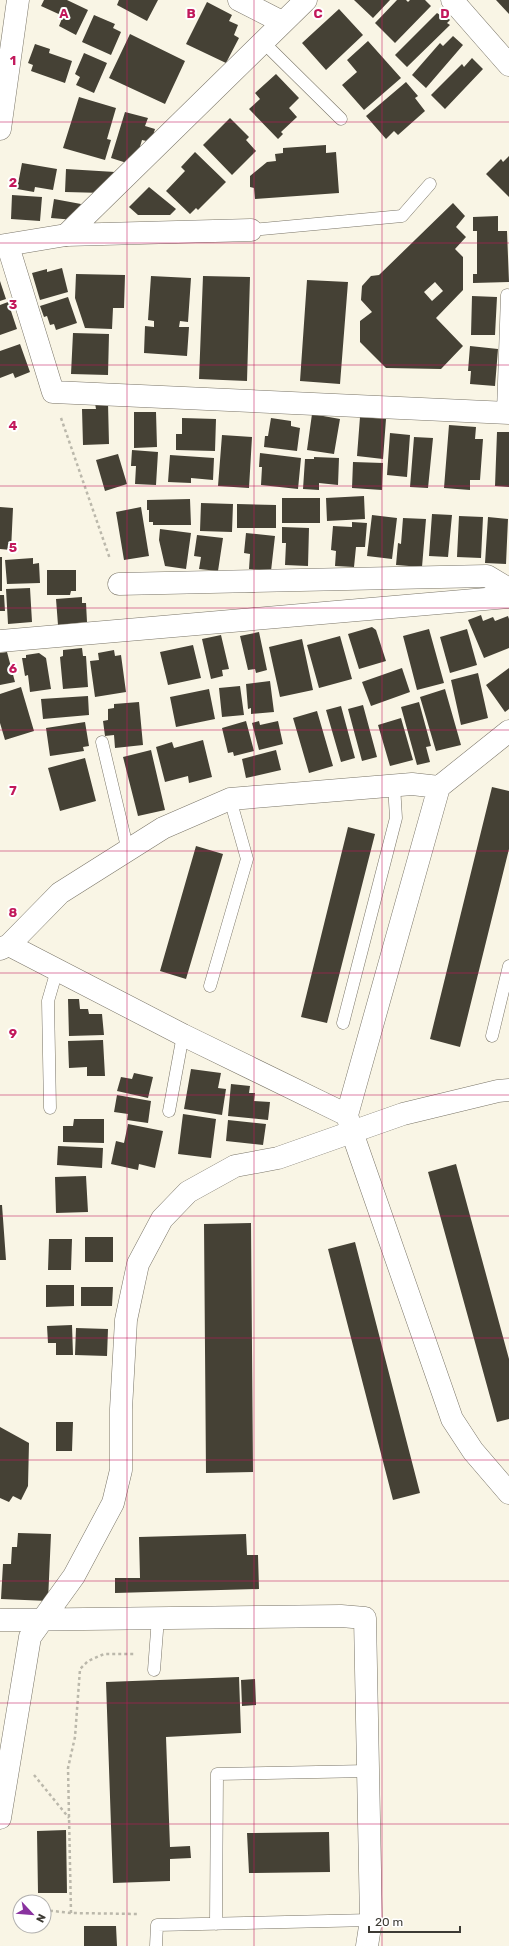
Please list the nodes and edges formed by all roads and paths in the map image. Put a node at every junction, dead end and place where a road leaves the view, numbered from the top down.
1 (18, 0) edge
2 (239, 0) edge
3 (306, 0) edge
4 (452, 0) edge
5 (282, 22) junction
6 (263, 42) junction
7 (509, 65) edge
8 (341, 119) dead end
9 (0, 129) edge
10 (430, 184) dead end
11 (251, 230) joint
12 (66, 235) junction
13 (4, 246) edge
14 (507, 295) dead end
15 (53, 392) junction
16 (506, 412) edge
17 (119, 584) joint
18 (509, 590) edge
19 (509, 597) edge
20 (0, 641) edge
21 (509, 731) edge
22 (102, 742) dead end
23 (394, 785) junction
24 (439, 787) junction
25 (230, 799) junction
26 (128, 851) junction
27 (4, 947) edge
28 (509, 966) edge
29 (57, 970) junction
30 (210, 986) dead end
31 (343, 1023) dead end
32 (183, 1034) junction
33 (492, 1036) dead end
34 (509, 1090) edge
35 (50, 1108) dead end
36 (169, 1111) dead end
37 (350, 1124) junction
38 (508, 1491) edge
39 (158, 1618) junction
40 (42, 1619) junction
41 (0, 1620) edge
42 (156, 1654) junction
43 (154, 1670) dead end
44 (368, 1771) junction
45 (34, 1774) dead end
46 (0, 1818) edge
47 (69, 1818) junction
48 (52, 1911) edge
49 (71, 1913) junction
50 (372, 1920) junction
51 (216, 1924) junction
52 (157, 1926) junction
53 (156, 1946) edge
54 (367, 1946) edge

1 - 9 street
2 - 5 street
3 - 5 street
4 - 7 street
5 - 6 street
6 - 8 lane
6 - 12 street
10 - 11 lane
11 - 12 street
12 - 13 street
13 - 15 street
14 - 16 lane
15 - 16 street
15 - 17 path
17 - 18 street
19 - 20 street
21 - 24 street
22 - 26 lane
23 - 24 street
23 - 25 street
23 - 31 lane
24 - 37 street
25 - 26 street
25 - 30 lane
26 - 27 street
27 - 29 street
28 - 33 lane
29 - 32 street
29 - 35 lane
32 - 36 lane
32 - 37 street
34 - 37 street
37 - 38 street
37 - 40 street
39 - 40 street
39 - 42 lane
39 - 44 street
40 - 41 street
40 - 46 street
42 - 43 lane
42 - 47 path
44 - 50 street
44 - 51 lane
45 - 47 path
47 - 49 path
48 - 49 path
49 - 52 path
50 - 51 lane
50 - 54 street
51 - 52 lane
52 - 53 lane

